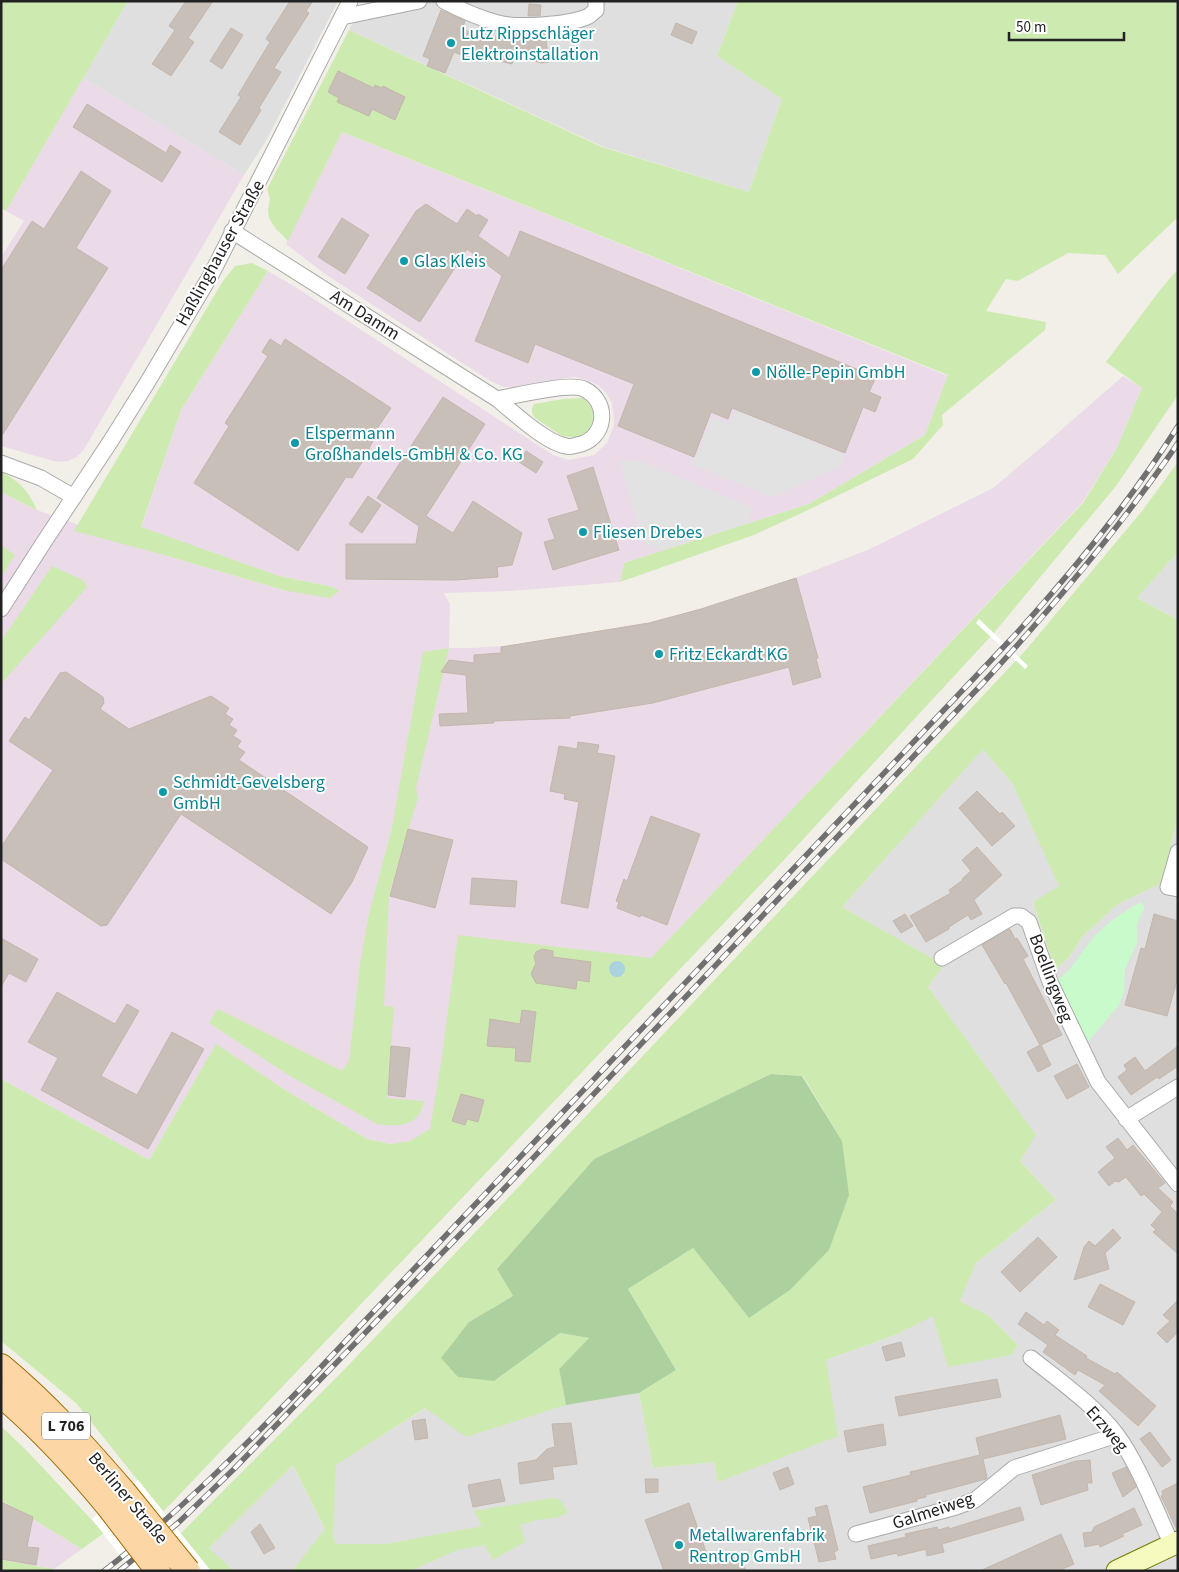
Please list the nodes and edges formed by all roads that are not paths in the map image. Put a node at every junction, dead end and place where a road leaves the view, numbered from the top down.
1 (350, 1) edge
2 (419, 1) edge
3 (444, 1) edge
4 (596, 1) edge
5 (342, 17) junction
6 (232, 231) junction
7 (497, 399) junction
8 (1, 463) edge
9 (74, 497) junction
10 (1, 609) edge
11 (1178, 852) edge
12 (1178, 890) edge
13 (942, 958) dead end
14 (1178, 1087) edge
15 (1126, 1119) junction
16 (1178, 1184) edge
17 (1031, 1358) dead end
18 (1, 1366) edge
19 (1, 1395) edge
20 (1117, 1435) junction
21 (116, 1499) junction
22 (856, 1534) dead end
23 (1175, 1544) edge
24 (158, 1571) edge
25 (188, 1571) edge
26 (1117, 1571) edge

1 - 5 street, Haßlinghauser Straße
2 - 5 street
3 - 4 street
5 - 6 street, Haßlinghauser Straße
6 - 7 street, Am Damm
6 - 9 street, Haßlinghauser Straße
7 - 7 street, Am Damm
8 - 9 street
9 - 10 street, Haßlinghauser Straße
11 - 12 street
13 - 15 street, Boellingweg
14 - 15 street
15 - 16 street, Boellingweg
17 - 20 street, Erzweg
18 - 21 main road, Berliner Straße / L 706
19 - 21 main road, Berliner Straße / L 706
20 - 22 street, Galmeiweg
20 - 23 street, Erzweg
21 - 24 main road, Berliner Straße / L 706, bridge
21 - 25 main road, Berliner Straße / L 706, bridge
23 - 26 main road

